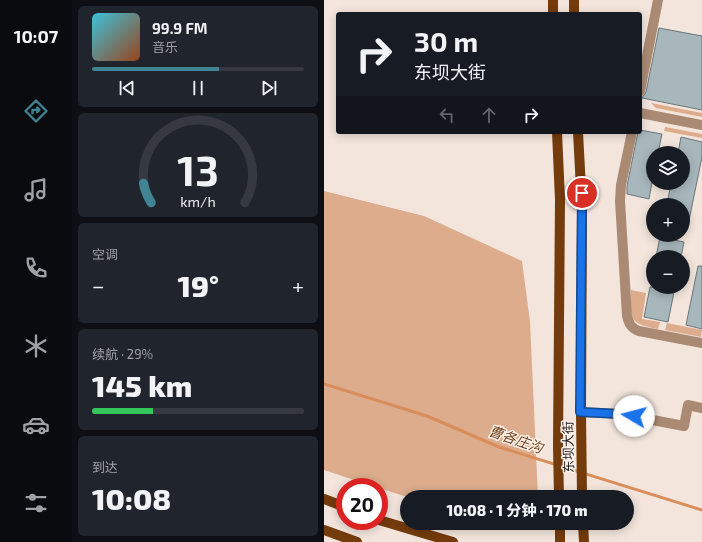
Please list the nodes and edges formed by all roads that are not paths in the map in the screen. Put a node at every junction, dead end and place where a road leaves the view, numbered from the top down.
1 (553, 0) edge
2 (574, 0) edge
3 (658, 0) edge
4 (553, 12) edge
5 (574, 12) edge
6 (642, 81) edge
7 (642, 113) edge
8 (702, 125) edge
9 (557, 134) edge
10 (578, 134) edge
11 (632, 134) edge
12 (702, 343) edge
13 (702, 408) edge
14 (580, 412) junction
15 (559, 490) edge
16 (582, 490) edge
17 (324, 499) edge
18 (336, 504) edge
19 (388, 523) edge
20 (324, 530) edge
21 (560, 530) edge
22 (583, 530) edge
23 (357, 542) edge
24 (453, 542) edge
25 (560, 542) edge
26 (584, 542) edge

1 - 4 main road
2 - 5 main road
3 - 6 lane
7 - 8 lane
9 - 15 main road, 东坝大街
10 - 14 main road, 东坝大街
11 - 12 lane
13 - 14 lane
14 - 16 main road, 东坝大街
17 - 18 main road
19 - 24 main road
20 - 23 main road
21 - 25 main road
22 - 26 main road

